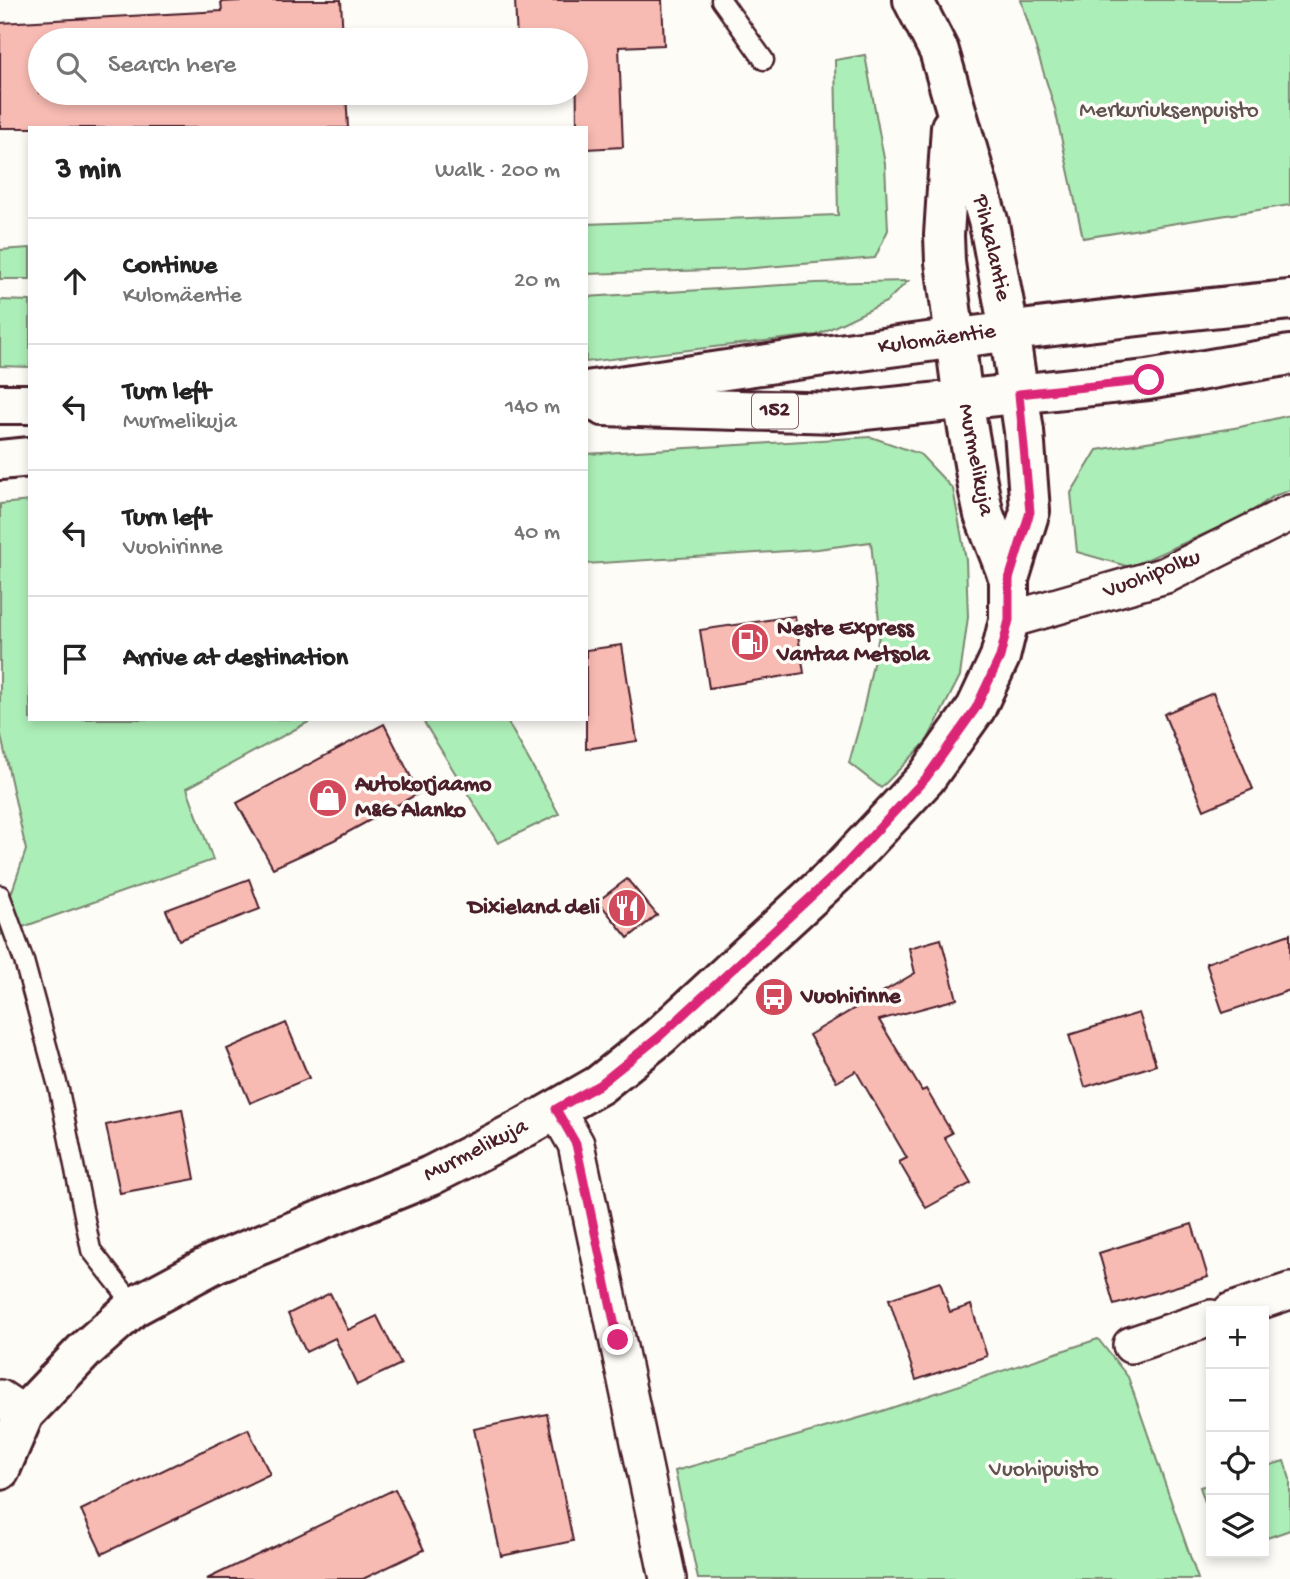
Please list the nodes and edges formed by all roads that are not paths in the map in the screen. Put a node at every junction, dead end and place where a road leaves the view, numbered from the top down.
1 (721, 0) edge
2 (914, 0) edge
3 (764, 60) dead end
4 (953, 104) junction
5 (1290, 300) edge
6 (1009, 330) junction
7 (956, 339) junction
8 (1290, 355) edge
9 (588, 391) edge
10 (1019, 394) junction
11 (963, 400) junction
12 (0, 404) edge
13 (28, 404) edge
14 (588, 405) edge
15 (28, 457) edge
16 (0, 460) edge
17 (1290, 513) edge
18 (1009, 579) junction
19 (1009, 620) junction
20 (0, 895) edge
21 (556, 1109) junction
22 (1290, 1291) edge
23 (135, 1306) junction
24 (1246, 1306) edge
25 (1206, 1320) edge
26 (1131, 1346) dead end
27 (12, 1406) edge
28 (0, 1470) edge
29 (668, 1579) edge

1 - 3 lane
2 - 4 street, Pihkalantie
4 - 6 street, Pihkalantie
4 - 7 street, Pihkalantie
5 - 6 street, Kulomäentie / 152
6 - 7 street, Kulomäentie / 152
6 - 10 street, Pihkalantie
7 - 9 street, Kulomäentie / 152
7 - 11 street, Murmelikuja
8 - 10 street, 152
10 - 11 street, 152
10 - 18 street, Murmelikuja
11 - 14 street, 152
11 - 18 street, Murmelikuja
12 - 13 street
15 - 16 street
17 - 19 street, Vuohipolku
18 - 19 street, Murmelikuja
19 - 21 street, Murmelikuja
20 - 23 lane
21 - 23 street, Murmelikuja
21 - 29 street
22 - 24 street
23 - 27 street, Murmelikuja
25 - 26 street
27 - 28 street

